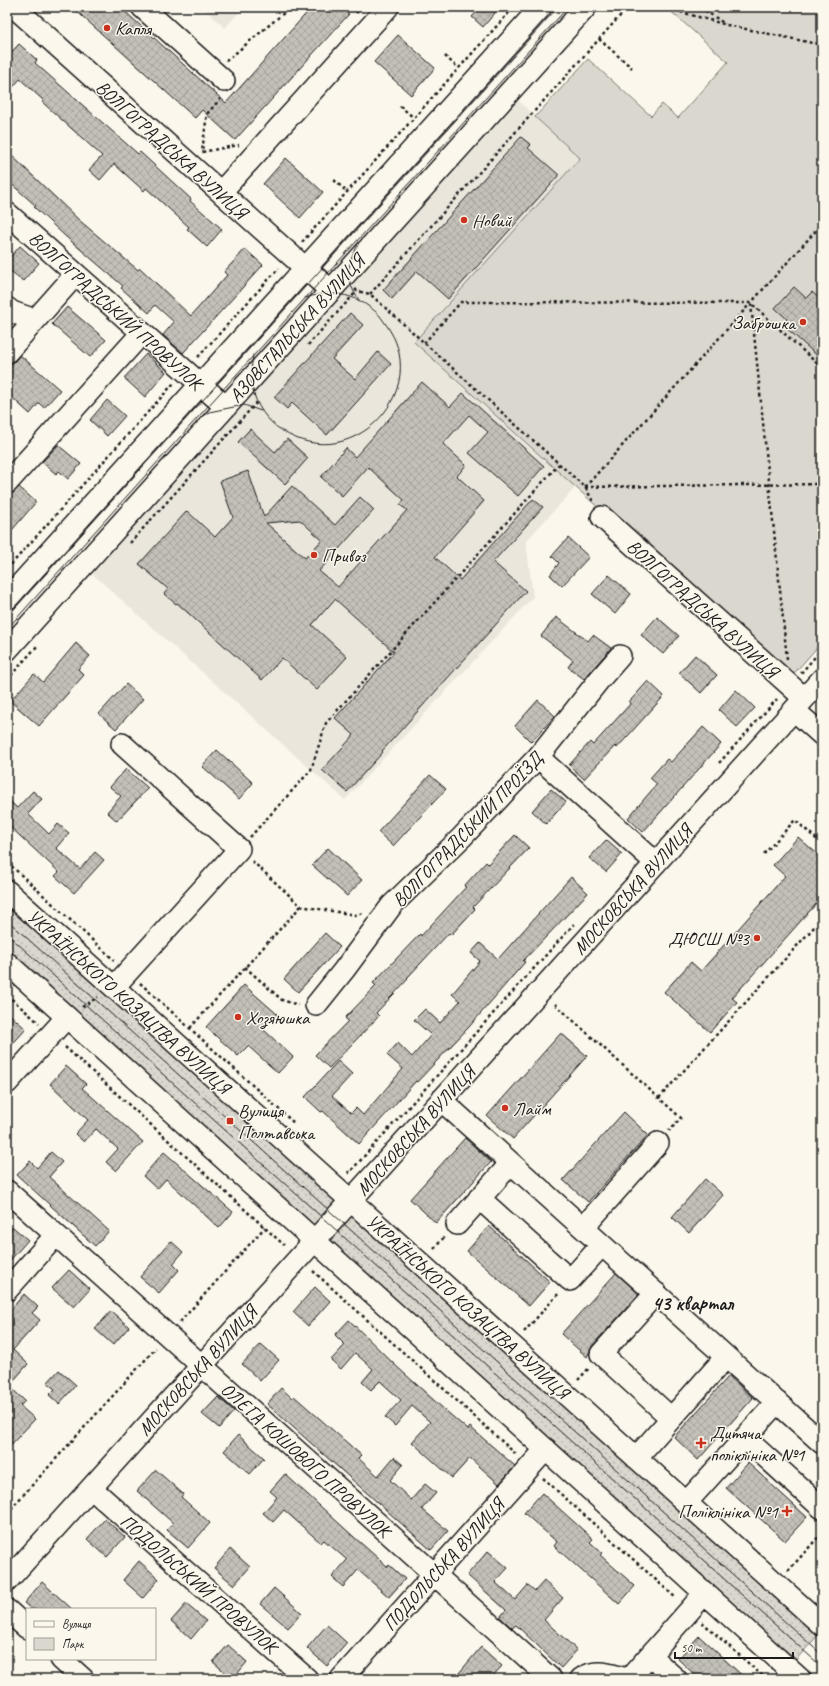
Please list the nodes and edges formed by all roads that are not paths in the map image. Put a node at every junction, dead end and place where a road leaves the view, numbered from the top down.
1 (14, 7) edge
2 (142, 7) edge
3 (388, 7) edge
4 (541, 7) edge
5 (586, 7) edge
6 (219, 76) road end
7 (221, 192) junction
8 (7, 213) edge
9 (299, 255) junction
10 (76, 274) junction
11 (331, 290) junction
12 (7, 308) edge
13 (35, 320) junction
14 (142, 333) junction
15 (7, 352) edge
16 (193, 378) junction
17 (226, 407) junction
18 (7, 483) edge
19 (602, 517) dead end
20 (7, 599) edge
21 (7, 650) edge
22 (620, 656) dead end
23 (822, 679) edge
24 (796, 698) junction
25 (822, 735) edge
26 (122, 744) dead end
27 (538, 757) junction
28 (656, 863) junction
29 (7, 891) edge
30 (7, 963) edge
31 (114, 987) junction
32 (316, 1005) dead end
33 (67, 1017) junction
34 (7, 1083) edge
35 (441, 1100) junction
36 (658, 1143) dead end
37 (511, 1163) junction
38 (7, 1191) edge
39 (479, 1198) junction
40 (351, 1200) junction
41 (457, 1224) dead end
42 (583, 1228) junction
43 (56, 1235) junction
44 (314, 1241) junction
45 (602, 1245) junction
46 (7, 1290) edge
47 (656, 1293) junction
48 (726, 1357) junction
49 (202, 1366) junction
50 (777, 1402) junction
51 (672, 1418) junction
52 (744, 1438) junction
53 (822, 1443) edge
54 (546, 1449) junction
55 (636, 1458) junction
56 (91, 1488) junction
57 (686, 1503) junction
58 (822, 1508) edge
59 (434, 1574) junction
60 (7, 1581) edge
61 (706, 1593) junction
62 (7, 1610) edge
63 (822, 1625) edge
64 (26, 1627) edge
65 (650, 1656) junction
66 (62, 1660) edge
67 (84, 1679) edge
68 (307, 1679) edge
69 (341, 1679) edge
70 (551, 1679) edge
71 (581, 1679) edge
72 (628, 1679) edge
73 (676, 1679) edge
74 (800, 1679) edge

1 - 7 street, ВОЛГОГРАДСЬКА ВУЛИЦЯ
2 - 6 street
3 - 7 street
4 - 9 street, АЗОВСТАЛЬСЬКА ВУЛИЦЯ
5 - 11 street, АЗОВСТАЛЬСЬКА ВУЛИЦЯ
7 - 9 street, ВОЛГОГРАДСЬКА ВУЛИЦЯ
8 - 10 street, ВОЛГОГРАДСЬКИЙ ПРОВУЛОК
9 - 11 street, ВОЛГОГРАДСЬКА ВУЛИЦЯ
9 - 16 street, АЗОВСТАЛЬСЬКА ВУЛИЦЯ
10 - 13 street
10 - 14 street, ВОЛГОГРАДСЬКИЙ ПРОВУЛОК
11 - 17 street, АЗОВСТАЛЬСЬКА ВУЛИЦЯ
12 - 13 street
13 - 15 street
14 - 16 street, ВОЛГОГРАДСЬКИЙ ПРОВУЛОК
14 - 18 street
16 - 17 street, ВОЛГОГРАДСЬКИЙ ПРОВУЛОК
16 - 20 street, АЗОВСТАЛЬСЬКА ВУЛИЦЯ
17 - 21 street, АЗОВСТАЛЬСЬКА ВУЛИЦЯ
19 - 24 street, ВОЛГОГРАДСЬКА ВУЛИЦЯ
22 - 27 street, ВОЛГОГРАДСЬКИЙ ПРОЇЗД
23 - 24 street, МОСКОВСЬКА ВУЛИЦЯ
24 - 25 street, ВОЛГОГРАДСЬКА ВУЛИЦЯ
24 - 28 street, МОСКОВСЬКА ВУЛИЦЯ
26 - 31 street
27 - 28 street
27 - 32 street, ВОЛГОГРАДСЬКИЙ ПРОЇЗД
28 - 35 street, МОСКОВСЬКА ВУЛИЦЯ
29 - 31 street, УКРАЇНСЬКОГО КОЗАЦТВА ВУЛИЦЯ
30 - 33 street
31 - 40 street, УКРАЇНСЬКОГО КОЗАЦТВА ВУЛИЦЯ
33 - 34 street
33 - 44 street
35 - 37 street
35 - 40 street, МОСКОВСЬКА ВУЛИЦЯ
36 - 42 street
37 - 39 street
37 - 42 street
38 - 43 street, ОЛЕГА КОШОВОГО ПРОВУЛОК
39 - 41 street
39 - 45 street
40 - 44 street, МОСКОВСЬКА ВУЛИЦЯ
40 - 55 street, УКРАЇНСЬКОГО КОЗАЦТВА ВУЛИЦЯ
42 - 45 street
43 - 46 street
43 - 49 street, ОЛЕГА КОШОВОГО ПРОВУЛОК
44 - 49 street, МОСКОВСЬКА ВУЛИЦЯ
44 - 54 street
45 - 47 street
47 - 48 street
47 - 51 street
48 - 50 street
48 - 51 street
49 - 56 street, МОСКОВСЬКА ВУЛИЦЯ
49 - 59 street, ОЛЕГА КОШОВОГО ПРОВУЛОК
50 - 52 street
50 - 53 street
51 - 55 street
52 - 57 street
52 - 58 street
54 - 59 street, ПОДОЛЬСЬКА ВУЛИЦЯ
54 - 61 street
55 - 57 street, УКРАЇНСЬКОГО КОЗАЦТВА ВУЛИЦЯ
56 - 60 street, МОСКОВСЬКА ВУЛИЦЯ
56 - 68 street, ПОДОЛЬСЬКИЙ ПРОВУЛОК
57 - 63 street, УКРАЇНСЬКОГО КОЗАЦТВА ВУЛИЦЯ
59 - 69 street, ПОДОЛЬСЬКА ВУЛИЦЯ
59 - 70 street, ОЛЕГА КОШОВОГО ПРОВУЛОК
61 - 65 street
61 - 74 street
62 - 64 street
65 - 72 street
65 - 73 street
66 - 67 street
71 - 72 street

